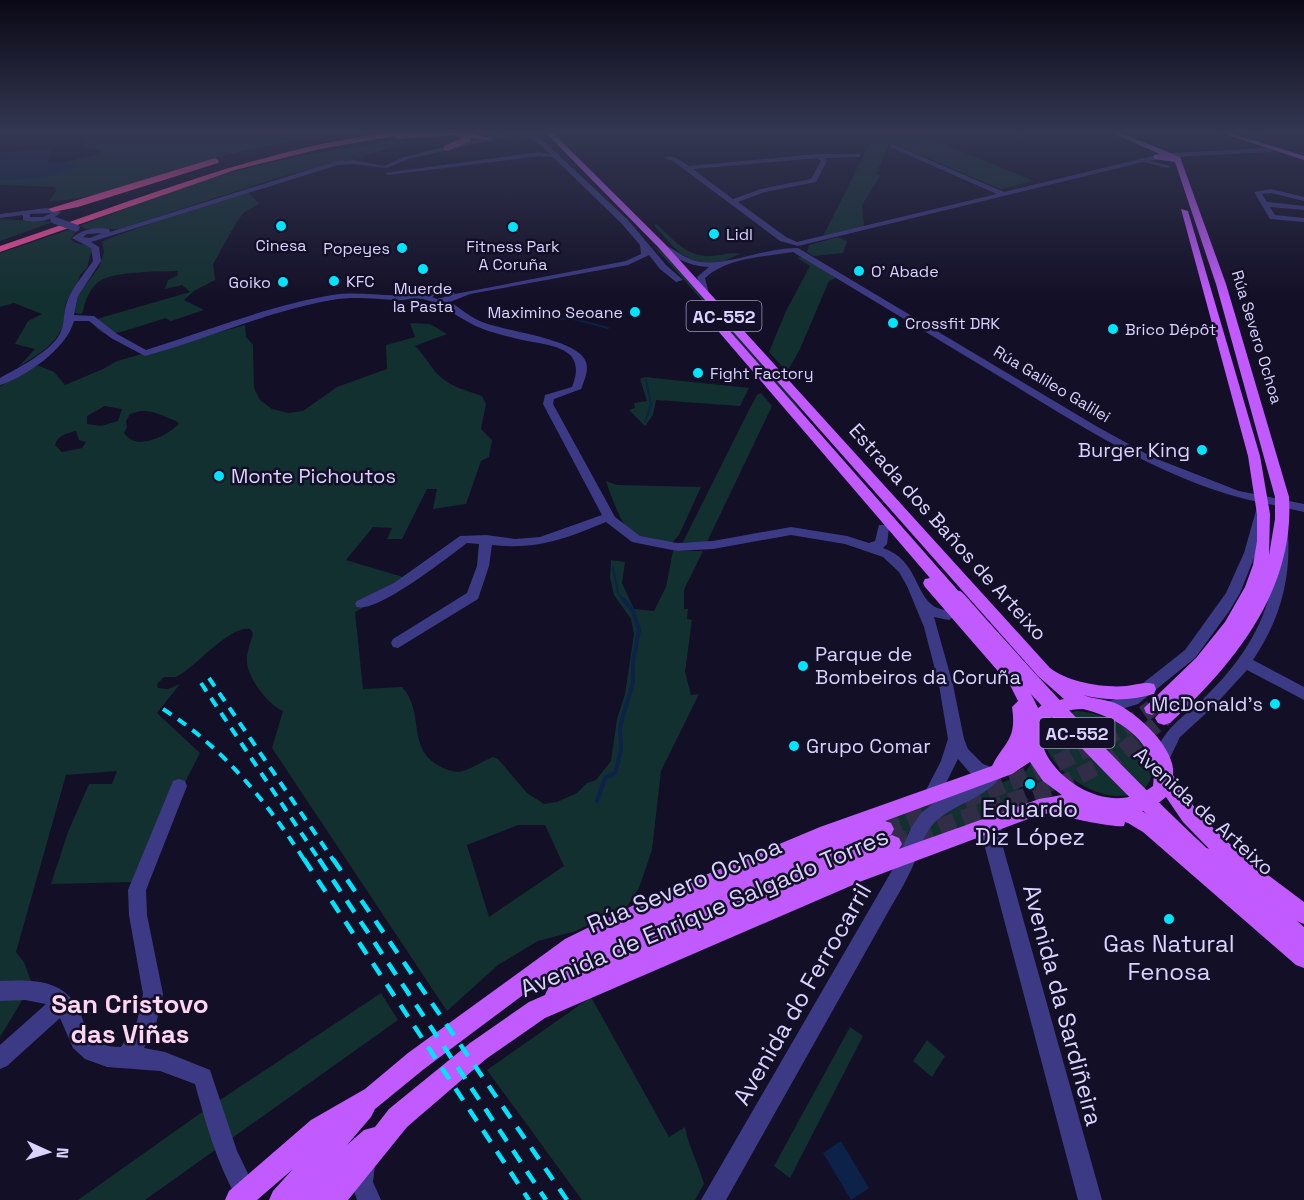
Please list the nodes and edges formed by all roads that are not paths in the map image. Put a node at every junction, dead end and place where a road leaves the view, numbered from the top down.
1 (131, 188) edge
2 (163, 188) edge
3 (167, 188) edge
4 (168, 188) edge
5 (171, 188) edge
6 (256, 188) edge
7 (584, 188) edge
8 (591, 188) edge
9 (591, 188) edge
10 (604, 188) edge
11 (607, 188) edge
12 (713, 188) edge
13 (774, 188) edge
14 (989, 188) edge
15 (1027, 188) edge
16 (1181, 188) edge
17 (152, 193) junction
18 (1003, 194) junction
19 (1304, 200) edge
20 (732, 202) junction
21 (1181, 202) dead end
22 (1265, 204) junction
23 (624, 207) junction
24 (1304, 208) edge
25 (52, 215) junction
26 (0, 216) edge
27 (1304, 220) edge
28 (625, 228) junction
29 (85, 232) junction
30 (636, 236) junction
31 (99, 240) junction
32 (662, 246) junction
33 (796, 246) junction
34 (0, 247) edge
35 (644, 248) junction
36 (1196, 253) junction
37 (732, 262) junction
38 (628, 263) junction
39 (663, 267) junction
40 (679, 280) junction
41 (705, 294) junction
42 (448, 296) junction
43 (70, 318) junction
44 (1236, 337) junction
45 (758, 371) junction
46 (0, 382) edge
47 (787, 386) junction
48 (1304, 499) edge
49 (1262, 500) junction
50 (1283, 500) junction
51 (1304, 508) edge
52 (608, 517) junction
53 (883, 528) junction
54 (1281, 529) junction
55 (486, 539) junction
56 (870, 547) junction
57 (952, 589) junction
58 (921, 602) junction
59 (362, 604) dead end
60 (953, 615) junction
61 (931, 627) junction
62 (398, 643) dead end
63 (997, 662) junction
64 (1244, 662) junction
65 (1044, 672) junction
66 (1148, 689) junction
67 (1304, 694) edge
68 (1081, 703) junction
69 (1105, 708) junction
70 (1033, 735) junction
71 (956, 739) junction
72 (1162, 757) junction
73 (993, 775) junction
74 (1166, 778) junction
75 (179, 786) dead end
76 (932, 794) junction
77 (1100, 803) junction
78 (996, 824) junction
79 (895, 843) junction
80 (1210, 864) junction
81 (1304, 914) edge
82 (1304, 930) edge
83 (1304, 940) edge
84 (1304, 957) edge
85 (0, 991) edge
86 (507, 995) junction
87 (64, 1005) junction
88 (128, 1056) junction
89 (0, 1059) edge
90 (373, 1097) junction
91 (398, 1118) junction
92 (365, 1161) junction
93 (242, 1196) edge
94 (282, 1200) edge
95 (310, 1200) edge
96 (332, 1200) edge
97 (369, 1200) edge
98 (713, 1200) edge
99 (1089, 1200) edge

1 - 25 highway
2 - 17 highway
3 - 17 highway
4 - 17 highway
5 - 17 highway
6 - 31 street
7 - 28 street, Estrada dos Baños de Arteixo
8 - 30 street, Estrada dos Baños de Arteixo
9 - 40 main road, Estrada dos Baños de Arteixo / AC-552
10 - 23 main road, Estrada dos Baños de Arteixo / AC-552
11 - 23 main road, AC-552
12 - 20 street, Rúa Galileo Galilei
13 - 20 street
14 - 18 street
15 - 18 street
16 - 44 main road, Rúa Severo Ochoa
17 - 34 highway
18 - 33 street
19 - 22 street
20 - 33 street, Rúa Galileo Galilei
21 - 36 main road, Rúa Severo Ochoa
22 - 24 street
22 - 27 street
23 - 32 main road, Estrada dos Baños de Arteixo / AC-552
25 - 26 street
25 - 29 street, bridge
28 - 30 street, Estrada dos Baños de Arteixo
28 - 35 street, Estrada dos Baños de Arteixo
29 - 31 street
29 - 31 street
30 - 35 street, Estrada dos Baños de Arteixo
31 - 43 street
32 - 37 street
32 - 41 main road, Estrada dos Baños de Arteixo / AC-552
33 - 37 street
33 - 49 street, Rúa Galileo Galilei
35 - 38 street
35 - 39 street, Estrada dos Baños de Arteixo
36 - 44 main road
36 - 49 main road, Rúa Severo Ochoa
37 - 41 street
38 - 39 street
38 - 42 street
39 - 40 street, Estrada dos Baños de Arteixo
40 - 45 main road, Estrada dos Baños de Arteixo / AC-552
41 - 47 main road, Estrada dos Baños de Arteixo / AC-552
42 - 43 street
42 - 52 street
43 - 46 street
44 - 50 main road, Rúa Severo Ochoa
45 - 53 main road, Estrada dos Baños de Arteixo / AC-552
45 - 57 main road, Estrada dos Baños de Arteixo / AC-552
47 - 57 main road, Estrada dos Baños de Arteixo / AC-552
47 - 65 main road, Estrada dos Baños de Arteixo / AC-552
48 - 50 street, Rúa Galileo Galilei
49 - 50 street, Rúa Galileo Galilei
49 - 54 main road, Rúa Severo Ochoa
49 - 66 street, Rúa Severo Ochoa
50 - 51 street, Rúa Galileo Galilei
50 - 54 main road, Rúa Severo Ochoa
52 - 55 street
52 - 56 street
53 - 56 street
53 - 60 main road, Estrada dos Baños de Arteixo / AC-552
54 - 64 street, Rúa Severo Ochoa
55 - 59 street
55 - 62 street
56 - 58 street
57 - 80 main road, Avenida de Arteixo / AC-552, bridge
58 - 60 street, Estrada dos Baños de Arteixo
58 - 61 street
60 - 61 street
60 - 63 main road, Estrada dos Baños de Arteixo / AC-552
61 - 71 street
63 - 70 main road, Estrada dos Baños de Arteixo / AC-552
63 - 73 main road, Avenida de Enrique Salgado Torres
64 - 67 street
64 - 72 street, Rúa Severo Ochoa
65 - 66 main road
65 - 68 main road, Estrada dos Baños de Arteixo / AC-552
66 - 69 street, Rúa Severo Ochoa
68 - 69 main road, AC-552
68 - 70 main road, AC-552
69 - 72 main road, AC-552
70 - 73 main road, Avenida de Enrique Salgado Torres
70 - 77 main road, AC-552
71 - 73 street
71 - 76 street
72 - 74 main road, AC-552
73 - 76 main road, Avenida de Enrique Salgado Torres
73 - 79 street, Avenida do Ferrocarril
74 - 77 main road, AC-552
74 - 81 main road, Avenida de Arteixo
75 - 88 street
76 - 86 main road, Avenida de Enrique Salgado Torres
77 - 78 main road, Avenida de Enrique Salgado Torres
77 - 80 main road, Avenida de Arteixo
78 - 79 main road, Avenida de Enrique Salgado Torres
78 - 80 main road
78 - 99 street, Avenida da Sardiñeira
79 - 86 main road, Rúa Severo Ochoa
79 - 91 main road, Avenida de Enrique Salgado Torres
79 - 98 street, Avenida do Ferrocarril
80 - 82 main road, Avenida de Arteixo
80 - 83 main road, Avenida de Arteixo
80 - 84 main road, Avenida de Arteixo
85 - 87 street
86 - 90 main road, Avenida de Enrique Salgado Torres
87 - 88 street
87 - 89 street
88 - 93 street
90 - 93 main road, Avenida de Enrique Salgado Torres
90 - 94 main road
91 - 92 main road, Avenida de Enrique Salgado Torres
91 - 95 main road
92 - 96 main road, Avenida de Enrique Salgado Torres
92 - 97 street

